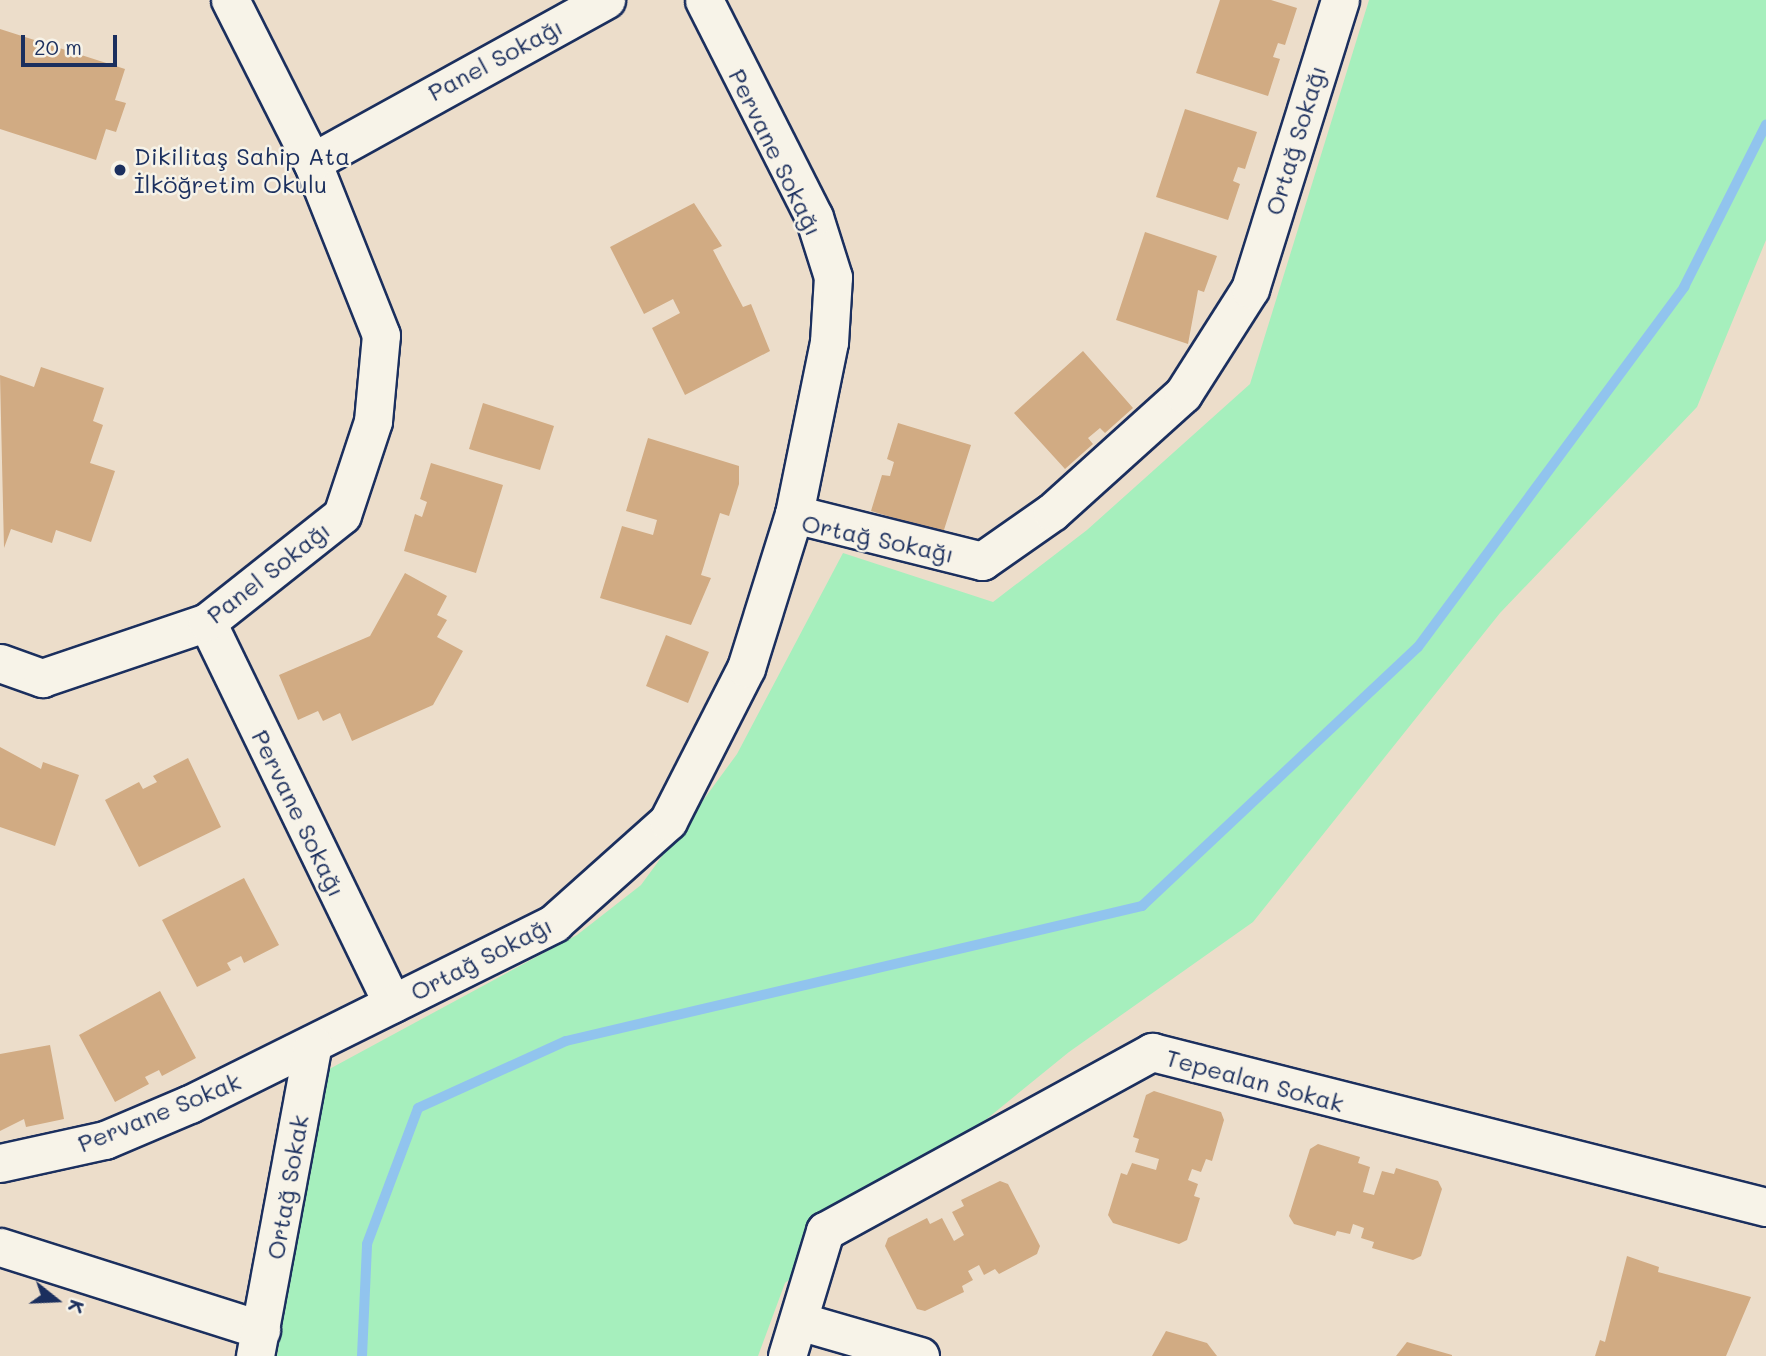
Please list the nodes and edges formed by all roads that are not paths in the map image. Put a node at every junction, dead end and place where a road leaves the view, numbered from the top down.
1 (230, 0) edge
2 (606, 0) edge
3 (704, 0) edge
4 (1340, 0) edge
5 (312, 162) junction
6 (794, 514) junction
7 (207, 622) junction
8 (0, 663) edge
9 (392, 1003) junction
10 (313, 1045) junction
11 (0, 1163) edge
12 (1766, 1207) edge
13 (0, 1247) edge
14 (799, 1321) junction
15 (258, 1343) edge
16 (787, 1356) edge
17 (920, 1356) edge

1 - 5 street, Panel Sokağı
2 - 5 street, Panel Sokağı
3 - 6 street, Pervane Sokağı
4 - 6 street, Ortağ Sokağı
5 - 7 street, Panel Sokağı
6 - 9 street, Ortağ Sokağı
7 - 8 street, Panel Sokağı
7 - 9 street, Pervane Sokağı
9 - 10 street, Ortağ Sokağı
10 - 11 street, Pervane Sokak
10 - 15 street, Ortağ Sokak
12 - 14 street, Tepealan Sokak
13 - 15 street
14 - 16 street, Tepealan Sokak
14 - 17 street

